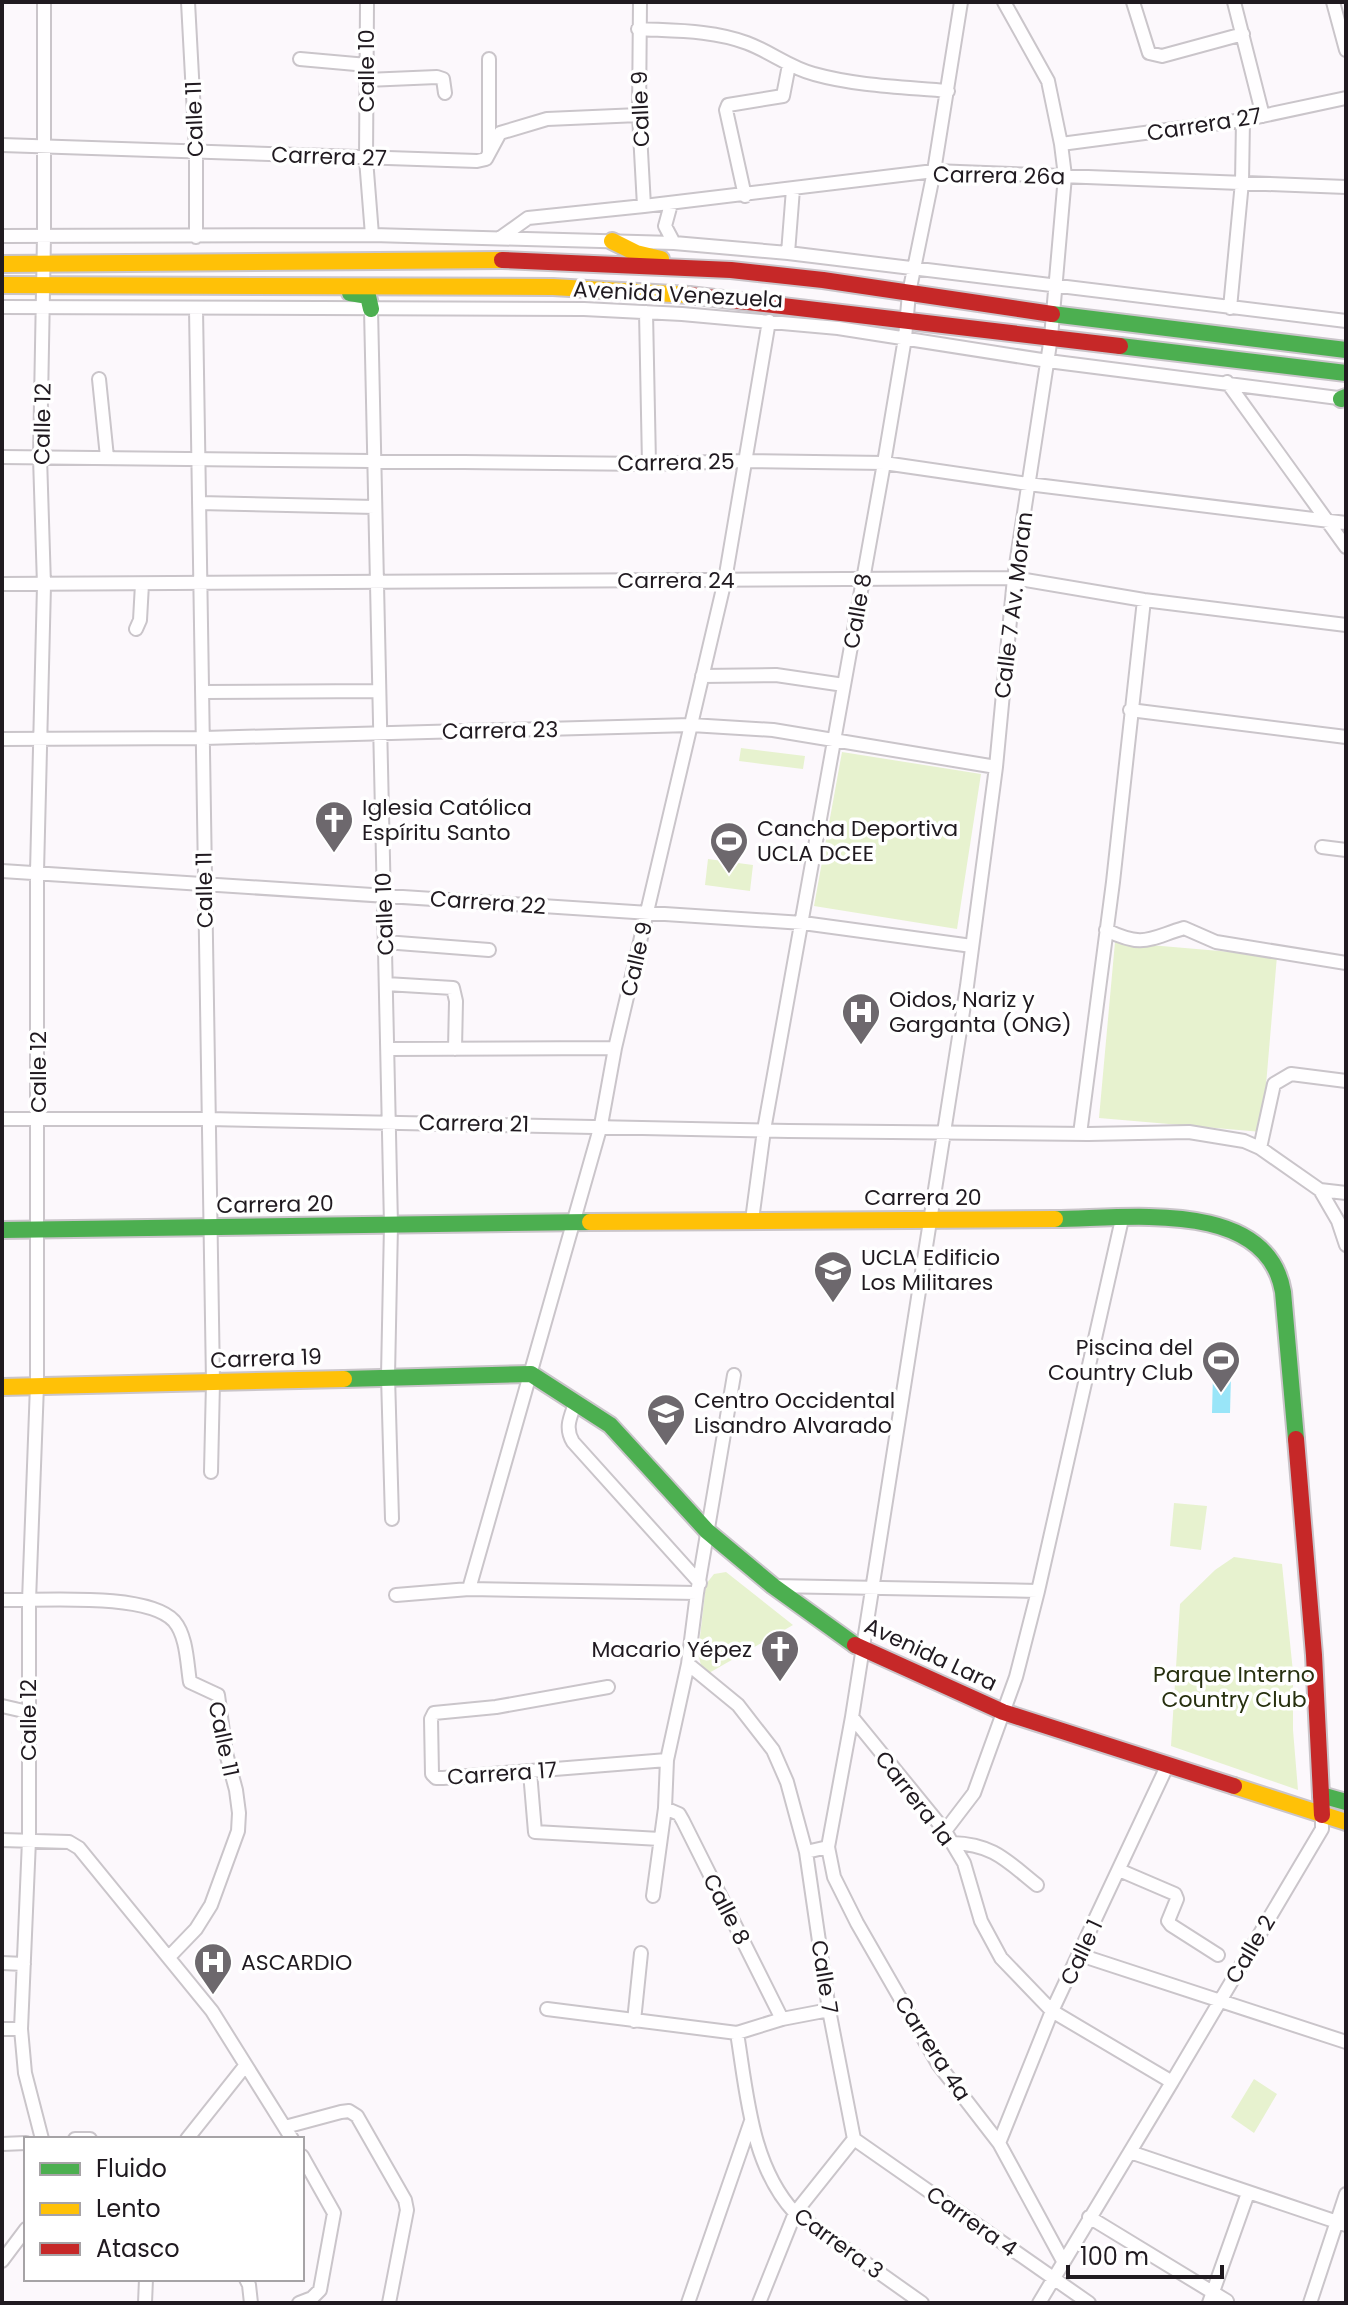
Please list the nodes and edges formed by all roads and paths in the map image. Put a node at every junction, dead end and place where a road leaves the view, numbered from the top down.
1 (44, 2) edge
2 (188, 2) edge
3 (367, 2) edge
4 (640, 2) edge
5 (961, 2) edge
6 (1004, 2) edge
7 (1133, 2) edge
8 (1234, 2) edge
9 (1333, 2) edge
10 (638, 29) junction
11 (1243, 34) junction
12 (1346, 50) edge
13 (300, 59) dead end
14 (489, 59) dead end
15 (367, 65) junction
16 (789, 65) junction
17 (366, 80) junction
18 (948, 91) junction
19 (445, 93) dead end
20 (1345, 101) edge
21 (639, 115) junction
22 (1263, 116) junction
23 (1243, 120) junction
24 (1061, 144) junction
25 (2, 145) edge
26 (44, 146) junction
27 (196, 151) junction
28 (489, 153) junction
29 (366, 159) junction
30 (934, 171) junction
31 (1065, 176) junction
32 (1242, 182) junction
33 (1346, 187) edge
34 (793, 189) junction
35 (745, 196) junction
36 (671, 204) junction
37 (648, 206) junction
38 (372, 235) junction
39 (2, 236) edge
40 (44, 236) junction
41 (196, 237) junction
42 (500, 238) junction
43 (612, 241) junction
44 (674, 243) junction
45 (788, 253) junction
46 (2, 264) edge
47 (41, 264) junction
48 (697, 268) junction
49 (915, 268) junction
50 (2, 285) edge
51 (42, 285) junction
52 (314, 285) junction
53 (1055, 287) junction
54 (909, 293) junction
55 (2, 307) edge
56 (44, 307) junction
57 (1230, 308) junction
58 (196, 309) junction
59 (371, 309) junction
60 (646, 312) junction
61 (1052, 314) junction
62 (906, 319) junction
63 (769, 321) junction
64 (1346, 321) edge
65 (1051, 337) junction
66 (905, 338) junction
67 (1346, 350) edge
68 (1048, 361) junction
69 (1346, 373) edge
70 (99, 379) dead end
71 (1227, 382) junction
72 (1344, 398) edge
73 (2, 457) edge
74 (40, 457) junction
75 (107, 457) junction
76 (199, 458) junction
77 (375, 460) junction
78 (745, 461) junction
79 (884, 463) junction
80 (649, 464) junction
81 (1028, 484) junction
82 (199, 503) junction
83 (375, 507) junction
84 (1330, 521) junction
85 (1346, 523) edge
86 (1346, 547) edge
87 (864, 578) junction
88 (1014, 578) junction
89 (725, 580) junction
90 (376, 582) junction
91 (200, 583) junction
92 (2, 584) edge
93 (142, 584) junction
94 (44, 585) junction
95 (1144, 600) junction
96 (1346, 625) edge
97 (136, 629) dead end
98 (702, 676) junction
99 (844, 685) junction
100 (378, 691) junction
101 (202, 692) junction
102 (1130, 710) junction
103 (691, 725) junction
104 (380, 733) junction
105 (1346, 737) edge
106 (40, 738) junction
107 (204, 738) junction
108 (2, 739) edge
109 (832, 740) junction
110 (996, 767) junction
111 (1322, 847) dead end
112 (1346, 850) edge
113 (2, 871) edge
114 (37, 872) junction
115 (203, 883) junction
116 (383, 894) junction
117 (646, 913) junction
118 (803, 923) junction
119 (1106, 930) junction
120 (385, 942) junction
121 (972, 946) junction
122 (489, 950) dead end
123 (1346, 963) edge
124 (386, 984) junction
125 (615, 1048) junction
126 (388, 1049) junction
127 (455, 1049) junction
128 (1346, 1081) edge
129 (2, 1119) edge
130 (208, 1119) junction
131 (39, 1120) junction
132 (388, 1122) junction
133 (601, 1125) junction
134 (764, 1130) junction
135 (945, 1132) junction
136 (1080, 1134) junction
137 (1260, 1148) junction
138 (1320, 1190) junction
139 (1346, 1193) edge
140 (932, 1219) junction
141 (1122, 1219) junction
142 (752, 1220) junction
143 (574, 1222) junction
144 (391, 1225) junction
145 (208, 1227) junction
146 (39, 1228) junction
147 (2, 1230) edge
148 (1346, 1245) edge
149 (531, 1374) junction
150 (734, 1375) dead end
151 (388, 1376) junction
152 (213, 1382) junction
153 (37, 1385) junction
154 (2, 1387) edge
155 (576, 1401) junction
156 (211, 1472) dead end
157 (392, 1519) dead end
158 (707, 1531) junction
159 (773, 1586) junction
160 (698, 1588) junction
161 (873, 1588) junction
162 (469, 1589) junction
163 (1038, 1591) junction
164 (396, 1595) dead end
165 (2, 1600) edge
166 (29, 1601) junction
167 (861, 1649) junction
168 (688, 1664) junction
169 (608, 1687) dead end
170 (2, 1706) edge
171 (28, 1712) junction
172 (1003, 1712) junction
173 (852, 1717) junction
174 (667, 1760) junction
175 (1168, 1764) junction
176 (530, 1772) junction
177 (1321, 1795) junction
178 (1346, 1802) edge
179 (665, 1808) junction
180 (1322, 1815) junction
181 (1346, 1822) edge
182 (945, 1831) junction
183 (660, 1839) junction
184 (2, 1840) edge
185 (29, 1840) junction
186 (952, 1843) junction
187 (828, 1847) junction
188 (806, 1852) junction
189 (1119, 1870) junction
190 (1037, 1885) dead end
191 (653, 1896) dead end
192 (641, 1953) dead end
193 (1080, 1955) junction
194 (1218, 1955) dead end
195 (169, 1957) junction
196 (2, 1963) edge
197 (24, 1964) junction
198 (1219, 2000) junction
199 (547, 2009) dead end
200 (829, 2010) junction
201 (1052, 2011) junction
202 (782, 2019) junction
203 (634, 2021) junction
204 (2, 2029) edge
205 (21, 2029) junction
206 (737, 2033) junction
207 (1346, 2042) edge
208 (245, 2066) junction
209 (1172, 2082) junction
210 (752, 2120) junction
211 (288, 2133) edge
212 (41, 2137) edge
213 (189, 2137) edge
214 (854, 2139) junction
215 (24, 2143) edge
216 (999, 2143) junction
217 (2, 2144) edge
218 (1130, 2152) junction
219 (304, 2160) edge
220 (1248, 2193) junction
221 (1346, 2194) edge
222 (795, 2213) junction
223 (1089, 2217) junction
224 (1342, 2223) edge
225 (24, 2232) edge
226 (2, 2261) edge
227 (1063, 2261) junction
228 (1055, 2278) junction
229 (146, 2281) edge
230 (247, 2281) edge
231 (1211, 2297) edge
232 (1227, 2301) edge
233 (145, 2303) edge
234 (251, 2303) edge
235 (299, 2303) edge
236 (389, 2303) edge
237 (688, 2303) edge
238 (759, 2303) edge
239 (922, 2303) edge
240 (1039, 2303) edge
241 (1089, 2303) edge
242 (1310, 2303) edge

1 - 26 street, Calle 12
2 - 27 street, Calle 11
3 - 15 street, Calle 10
4 - 10 street, Calle 9
5 - 18 street, Calle 8
6 - 24 street, Calle 7 Av. Moran
7 - 11 street
8 - 11 street
9 - 12 street
10 - 16 street
10 - 21 street, Calle 9
11 - 22 street
13 - 15 street
14 - 28 street
15 - 17 street, Calle 10
16 - 18 street
16 - 35 street
17 - 19 street
17 - 29 street, Calle 10
18 - 30 street, Calle 8
20 - 22 street, Carrera 27
21 - 28 street
21 - 37 street, Calle 9
22 - 23 street, Carrera 27
23 - 24 street, Carrera 27
23 - 32 street
24 - 31 street, Calle 7 Av. Moran
25 - 26 street, Carrera 27
26 - 27 street, Carrera 27
26 - 40 street, Calle 12
27 - 29 street, Carrera 27
27 - 41 street, Calle 11
28 - 29 street, Carrera 27
29 - 38 street, Calle 10
30 - 31 street, Carrera 26a
30 - 34 street, Carrera 26a
30 - 49 street, Calle 8
31 - 32 street, Carrera 26a
31 - 53 street, Calle 7 Av. Moran
32 - 33 street, Carrera 26a
32 - 57 street
34 - 35 street, Carrera 26a
34 - 45 street
35 - 36 street, Carrera 26a
36 - 37 street, Carrera 26a
36 - 44 street
37 - 42 street, Carrera 26a
38 - 41 street
38 - 42 street
39 - 40 street
40 - 41 street
40 - 47 street, Calle 12
42 - 43 street
43 - 44 street
43 - 48 street
44 - 45 street
45 - 49 street
46 - 47 street, Avenida Venezuela
47 - 48 street, Avenida Venezuela
47 - 51 street, Calle 12
48 - 54 street, Avenida Venezuela
49 - 53 street
49 - 54 street, Calle 8
50 - 51 street, Avenida Venezuela
51 - 52 street, Avenida Venezuela
51 - 56 street, Calle 12
52 - 59 street
52 - 62 street, Avenida Venezuela
53 - 57 street
53 - 61 street, Calle 7 Av. Moran
54 - 61 street, Avenida Venezuela
54 - 62 street, Calle 8
55 - 56 street, Avenida Venezuela
56 - 58 street, Avenida Venezuela
56 - 74 street, Calle 12
57 - 64 street
58 - 59 street, Avenida Venezuela
58 - 76 street, Calle 11
59 - 60 street, Avenida Venezuela
59 - 77 street, Calle 10
60 - 63 street, Avenida Venezuela
60 - 80 street
61 - 65 street, Calle 7 Av. Moran
61 - 67 street, Avenida Venezuela
62 - 65 street, Avenida Venezuela
62 - 66 street, Calle 8
63 - 66 street, Avenida Venezuela
63 - 78 street, Calle 9
65 - 68 street, Calle 7 Av. Moran
65 - 69 street, Avenida Venezuela
66 - 68 street, Avenida Venezuela
66 - 79 street, Calle 8
68 - 71 street, Avenida Venezuela
68 - 81 street, Calle 7 Av. Moran
70 - 75 street
71 - 72 street, Avenida Venezuela
71 - 84 street
73 - 74 street, Carrera 25
74 - 75 street, Carrera 25
74 - 94 street, Calle 12
75 - 76 street, Carrera 25
76 - 77 street, Carrera 25
76 - 82 street, Calle 11
77 - 80 street, Carrera 25
77 - 83 street, Calle 10
78 - 79 street, Carrera 25
78 - 80 street, Carrera 25
78 - 89 street, Calle 9
79 - 81 street, Carrera 25
79 - 87 street, Calle 8
81 - 84 street, Carrera 25
81 - 88 street, Calle 7 Av. Moran
82 - 83 street
82 - 91 street, Calle 11
83 - 90 street, Calle 10
84 - 85 street, Carrera 25
84 - 86 street
87 - 88 street, Carrera 24
87 - 89 street, Carrera 24
87 - 99 street, Calle 8
88 - 95 street, Carrera 24
88 - 110 street, Calle 7 Av. Moran
89 - 90 street, Carrera 24
89 - 98 street, Calle 9
90 - 91 street, Carrera 24
90 - 100 street, Calle 10
91 - 93 street, Carrera 24
91 - 101 street, Calle 11
92 - 94 street, Carrera 24
93 - 94 street, Carrera 24
93 - 97 street
94 - 106 street, Calle 12
95 - 96 street, Carrera 24
95 - 102 street
98 - 99 street
98 - 103 street, Calle 9
99 - 109 street, Calle 8
100 - 101 street
100 - 104 street, Calle 10
101 - 107 street, Calle 11
102 - 105 street
102 - 119 street
103 - 104 street, Carrera 23
103 - 109 street, Carrera 23
103 - 117 street, Calle 9
104 - 107 street, Carrera 23
104 - 116 street, Calle 10
106 - 107 street, Carrera 23
106 - 108 street, Carrera 23
106 - 114 street, Calle 12
107 - 115 street, Calle 11
109 - 110 street, Carrera 23
109 - 118 street, Calle 8
110 - 121 street, Calle 7 Av. Moran
111 - 112 street
113 - 114 street, Carrera 22
114 - 115 street, Carrera 22
114 - 131 street, Calle 12
115 - 116 street, Carrera 22
115 - 130 street, Calle 11
116 - 117 street, Carrera 22
116 - 120 street, Calle 10
117 - 118 street, Carrera 22
117 - 125 street, Calle 9
118 - 121 street, Carrera 22
118 - 134 street, Calle 8
119 - 123 street
119 - 136 street
120 - 122 street
120 - 124 street, Calle 10
121 - 135 street, Calle 7 Av. Moran
124 - 126 street, Calle 10
124 - 127 street
125 - 127 street
125 - 133 street, Calle 9
126 - 127 street
126 - 132 street, Calle 10
128 - 137 street
129 - 131 street, Carrera 21
130 - 131 street, Carrera 21
130 - 132 street, Carrera 21
130 - 145 street, Calle 11
131 - 146 street, Calle 12
132 - 133 street, Carrera 21
132 - 144 street, Calle 10
133 - 134 street, Carrera 21
133 - 143 street, Calle 9
134 - 135 street, Carrera 21
134 - 142 street, Calle 8
135 - 136 street, Carrera 21
135 - 140 street, Calle 7 Av. Moran
136 - 137 street, Carrera 21
137 - 138 street, Carrera 21
138 - 139 street
138 - 148 street
140 - 141 street, Carrera 20
140 - 142 street, Carrera 20
140 - 161 street
141 - 163 street
141 - 177 street, Carrera 20
142 - 143 street, Carrera 20
143 - 144 street, Carrera 20
143 - 149 street, Calle 9
144 - 145 street, Carrera 20
144 - 151 street, Calle 10
145 - 146 street, Carrera 20
145 - 152 street, Calle 11
146 - 147 street, Carrera 20
146 - 153 street, Calle 12
149 - 151 street, Carrera 19
149 - 155 street, Avenida Lara
149 - 162 street, Calle 9
150 - 158 street
151 - 152 street, Carrera 19
151 - 157 street, Calle 10
152 - 153 street, Carrera 19
152 - 156 street, Calle 11
153 - 154 street, Carrera 19
153 - 166 street, Calle 12
155 - 158 street, Avenida Lara
155 - 160 street
158 - 159 street, Avenida Lara
158 - 160 street
159 - 161 street
159 - 167 street, Avenida Lara
160 - 162 street
160 - 168 street
161 - 163 street
161 - 167 street
162 - 164 street
163 - 172 street
165 - 166 street
166 - 171 street, Calle 12
166 - 195 street, Calle 11
167 - 172 street, Avenida Lara
167 - 173 street
168 - 174 street
168 - 188 street, Calle 7
169 - 176 street, Carrera 17
170 - 171 street
171 - 185 street, Calle 12
172 - 175 street, Avenida Lara
172 - 182 street
173 - 182 street, Carrera 1a
173 - 187 street
174 - 176 street, Carrera 17
174 - 179 street
175 - 180 street, Avenida Lara
175 - 189 street, Calle 1
176 - 183 street
177 - 178 street
177 - 180 street, Carrera 20
179 - 183 street
179 - 202 street, Calle 8
180 - 181 street, Avenida Lara
180 - 198 street, Calle 2
182 - 186 street, Carrera 1a
183 - 191 street
184 - 185 street
185 - 195 street
185 - 197 street, Calle 12
186 - 190 street
186 - 201 street, Carrera 1a
187 - 188 street
187 - 216 street, Carrera 4a
188 - 200 street, Calle 7
189 - 193 street, Calle 1
189 - 194 street
192 - 203 street
193 - 198 street
193 - 201 street, Calle 1
195 - 208 street
196 - 197 street
197 - 205 street, Calle 12
198 - 207 street
198 - 209 street, Calle 2
199 - 203 street
200 - 202 street
200 - 214 street, Calle 7
201 - 209 street, Carrera 1a
201 - 216 street, Calle 1
202 - 206 street
203 - 206 street
204 - 205 street
205 - 212 street, Calle 12
206 - 210 street, Carrera 3
208 - 211 street
208 - 213 street
209 - 218 street
210 - 222 street, Carrera 3
210 - 237 street
211 - 236 street
214 - 222 street
214 - 228 street, Carrera 4
215 - 217 street
216 - 227 street, Carrera 4a
218 - 220 street
218 - 223 street
219 - 235 street
220 - 224 street
220 - 231 street
221 - 224 street
222 - 238 street
222 - 239 street, Carrera 3
223 - 227 street
223 - 231 street
224 - 242 street
225 - 226 street
227 - 228 street
228 - 240 street
228 - 241 street, Carrera 4
229 - 233 street
230 - 234 street
231 - 232 street

